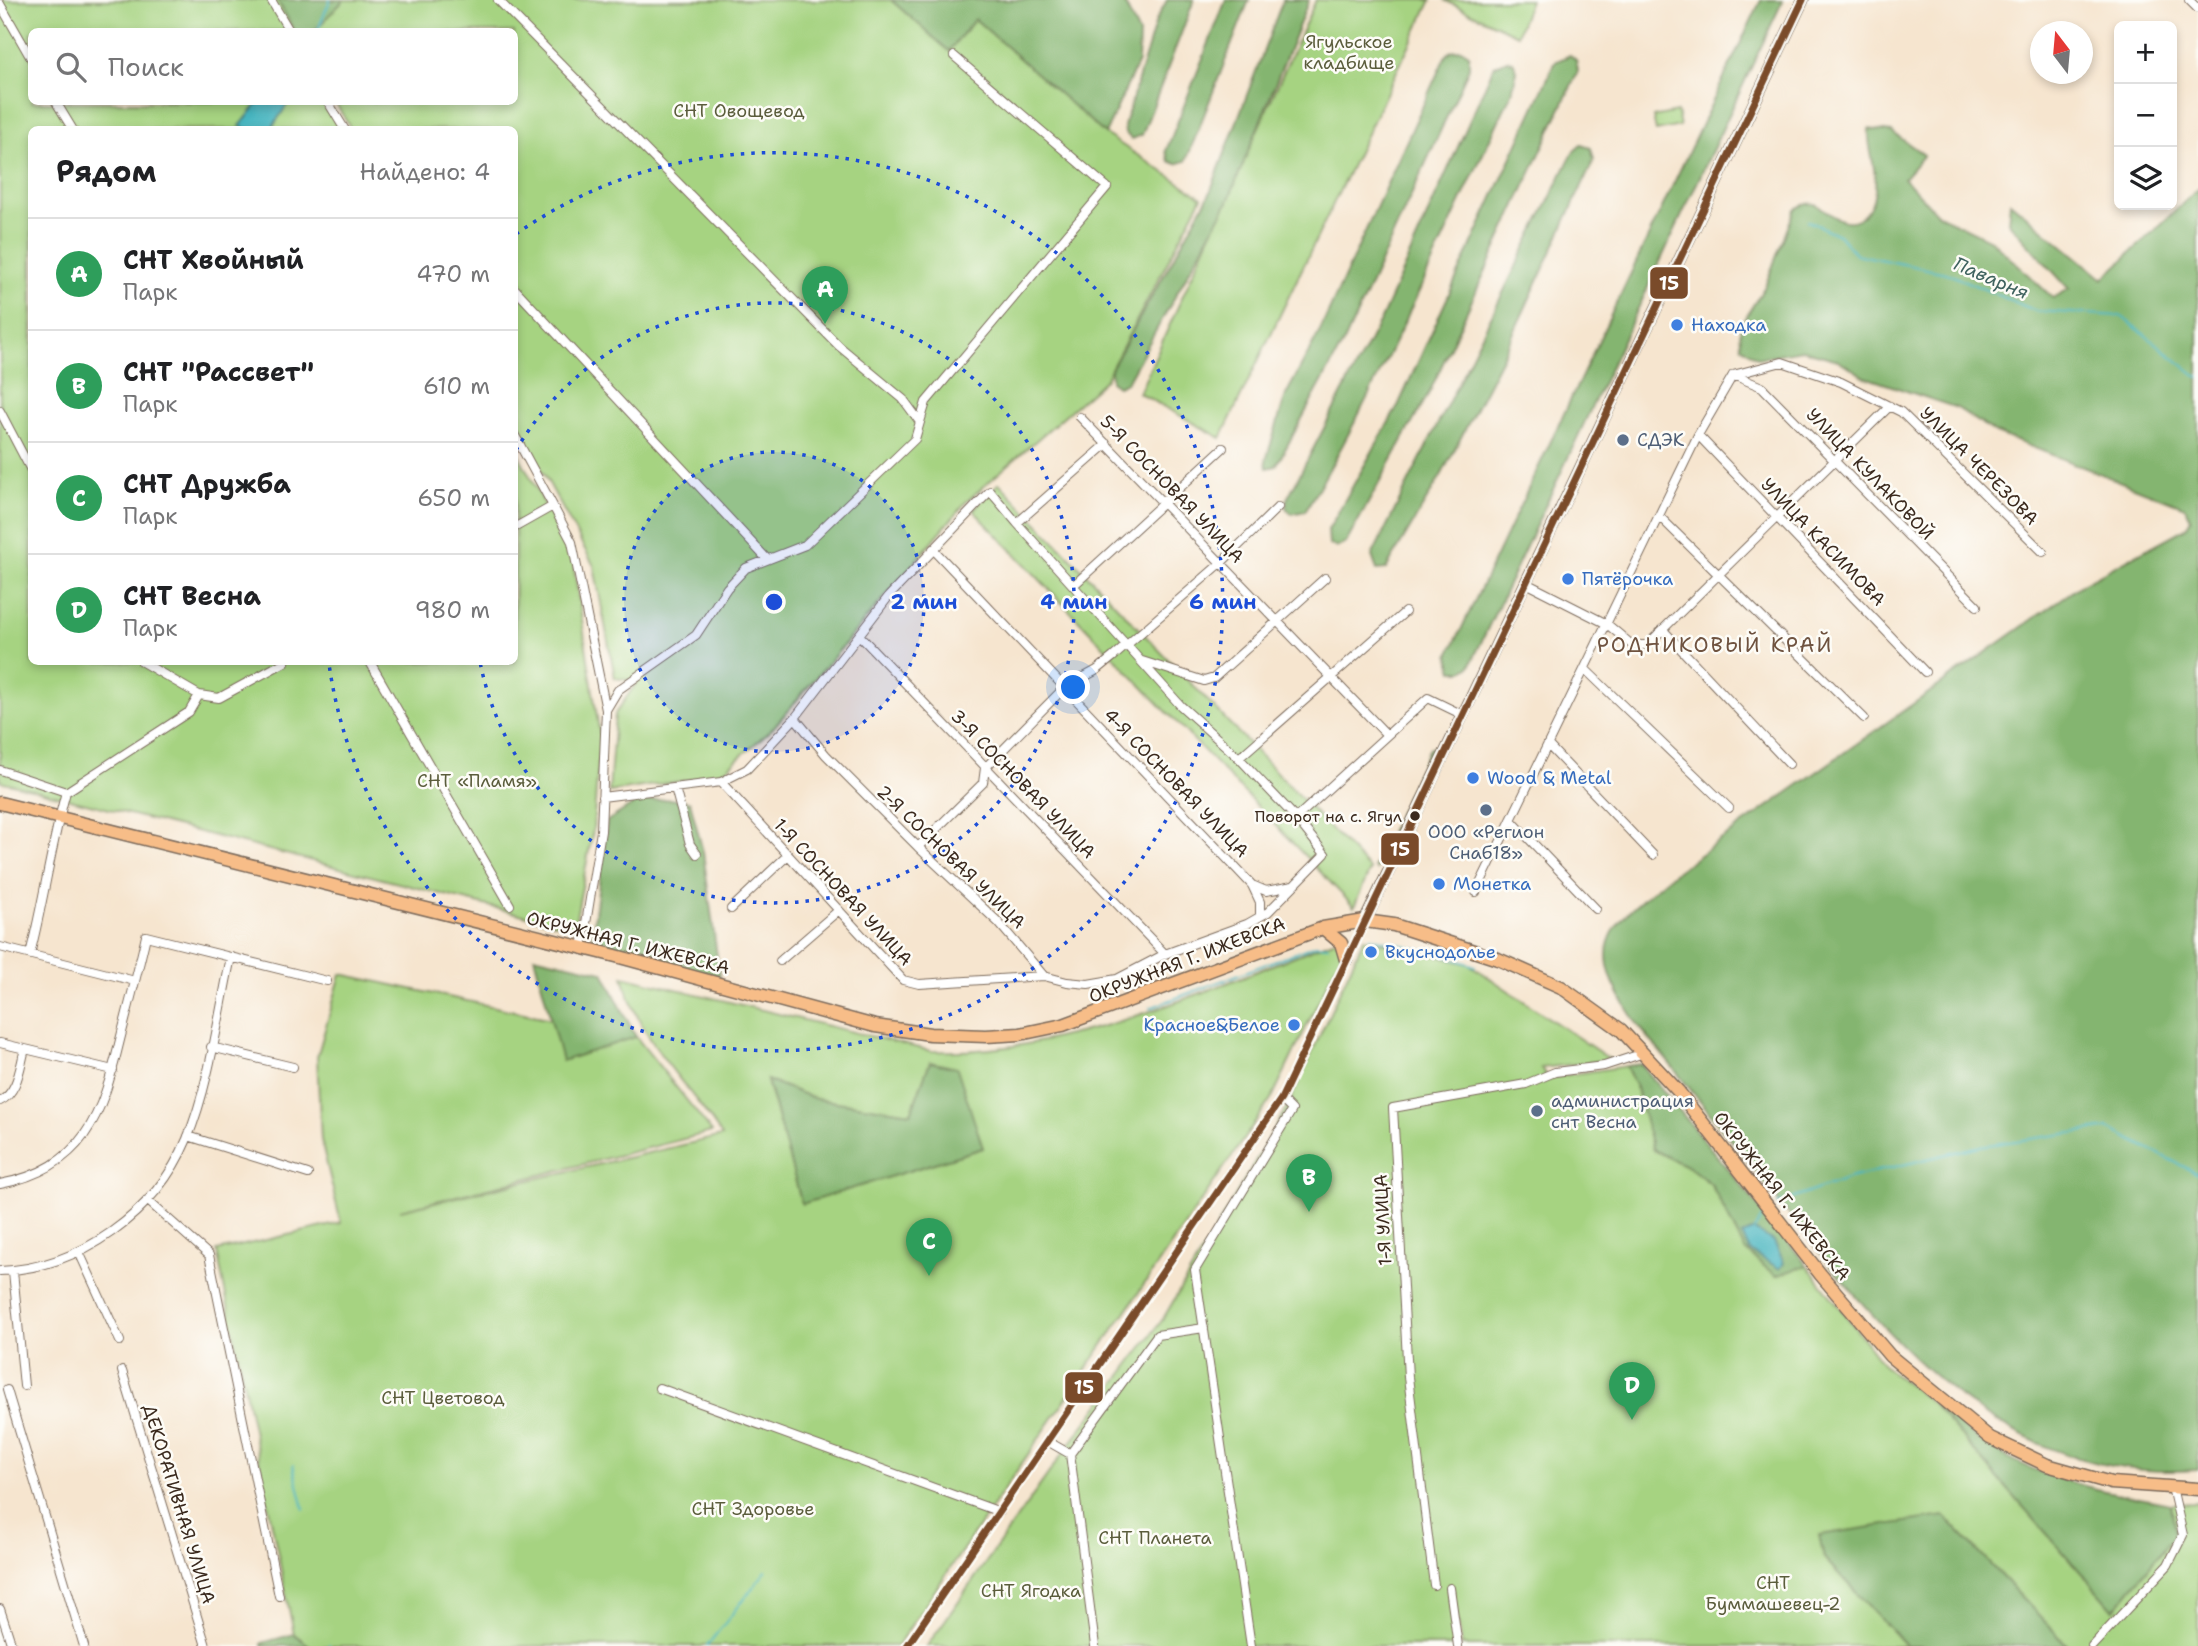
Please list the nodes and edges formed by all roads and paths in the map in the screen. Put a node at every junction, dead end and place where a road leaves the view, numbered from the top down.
1 (271, 0) edge
2 (498, 0) edge
3 (1803, 0) edge
4 (2189, 0) edge
5 (0, 4) edge
6 (2198, 9) edge
7 (288, 28) edge
8 (28, 53) edge
9 (954, 56) dead end
10 (58, 105) edge
11 (330, 105) edge
12 (71, 126) edge
13 (343, 126) edge
14 (518, 292) edge
15 (1733, 375) junction
16 (1890, 406) junction
17 (0, 411) edge
18 (1080, 417) dead end
19 (920, 422) junction
20 (1698, 435) junction
21 (518, 441) edge
22 (1107, 444) junction
23 (1223, 448) dead end
24 (1835, 461) junction
25 (28, 464) edge
26 (1163, 503) junction
27 (553, 506) junction
28 (1278, 507) dead end
29 (1659, 516) junction
30 (1778, 518) junction
31 (1017, 523) junction
32 (518, 526) edge
33 (933, 549) junction
34 (2043, 552) dead end
35 (766, 558) junction
36 (1222, 563) junction
37 (1720, 575) junction
38 (1325, 578) dead end
39 (1526, 583) junction
40 (1074, 585) junction
41 (1977, 606) dead end
42 (1405, 612) dead end
43 (1276, 620) junction
44 (1607, 624) junction
45 (1662, 631) junction
46 (859, 635) junction
47 (1127, 645) junction
48 (1142, 662) junction
49 (147, 665) edge
50 (280, 665) edge
51 (372, 665) edge
52 (1585, 669) junction
53 (1925, 672) dead end
54 (1332, 677) junction
55 (1064, 688) junction
56 (199, 695) junction
57 (606, 710) junction
58 (1463, 715) junction
59 (795, 718) junction
60 (1864, 718) dead end
61 (1387, 734) junction
62 (1548, 745) junction
63 (1239, 758) junction
64 (1789, 764) dead end
65 (985, 768) junction
66 (0, 770) edge
67 (721, 782) junction
68 (675, 788) junction
69 (66, 792) junction
70 (602, 797) junction
71 (0, 803) edge
72 (1729, 808) dead end
73 (59, 817) junction
74 (1296, 818) junction
75 (1511, 820) junction
76 (918, 848) junction
77 (696, 854) dead end
78 (788, 855) junction
79 (1653, 855) dead end
80 (1252, 885) junction
81 (1296, 885) junction
82 (1476, 892) dead end
83 (510, 905) dead end
84 (731, 909) dead end
85 (1596, 909) dead end
86 (839, 910) junction
87 (1260, 916) junction
88 (1364, 921) junction
89 (1324, 928) junction
90 (0, 947) edge
91 (582, 948) junction
92 (30, 954) junction
93 (1164, 954) junction
94 (231, 957) junction
95 (1346, 960) junction
96 (780, 961) dead end
97 (1044, 976) junction
98 (135, 981) junction
99 (327, 981) dead end
100 (0, 1043) edge
101 (211, 1047) junction
102 (25, 1049) junction
103 (1644, 1053) junction
104 (293, 1067) dead end
105 (113, 1070) junction
106 (1281, 1100) junction
107 (0, 1101) edge
108 (188, 1136) junction
109 (308, 1174) dead end
110 (0, 1184) edge
111 (147, 1200) junction
112 (79, 1252) junction
113 (0, 1271) edge
114 (13, 1271) junction
115 (1204, 1328) junction
116 (120, 1340) dead end
117 (122, 1371) dead end
118 (24, 1386) dead end
119 (659, 1388) dead end
120 (6, 1390) dead end
121 (1049, 1441) junction
122 (1070, 1454) junction
123 (2172, 1487) junction
124 (2198, 1489) edge
125 (1000, 1512) junction
126 (1434, 1585) dead end
127 (1450, 1588) dead end
128 (279, 1596) dead end
129 (0, 1609) edge
130 (12, 1646) edge
131 (84, 1646) edge
132 (206, 1646) edge
133 (907, 1646) edge
134 (1095, 1646) edge
135 (1251, 1646) edge
136 (1458, 1646) edge
137 (2092, 1646) edge

1 - 7 street
2 - 19 street
3 - 39 street
4 - 6 street
5 - 8 street
9 - 19 street
10 - 12 street
11 - 13 street
14 - 35 street
15 - 16 street, УЛИЦА ЧЕРЕЗОВА
15 - 20 street
15 - 24 street, УЛИЦА КУЛАКОВОЙ
16 - 24 street
16 - 34 street, УЛИЦА ЧЕРЕЗОВА
17 - 25 street
18 - 22 street, 5-Я СОСНОВАЯ УЛИЦА
19 - 35 street
20 - 29 street
20 - 30 street, УЛИЦА КАСИМОВА
21 - 27 street
22 - 26 street, 5-Я СОСНОВАЯ УЛИЦА
22 - 31 street
23 - 26 street
24 - 30 street
24 - 41 street, УЛИЦА КУЛАКОВОЙ
26 - 36 street, 5-Я СОСНОВАЯ УЛИЦА
26 - 40 street
27 - 32 street
27 - 57 street
28 - 36 street
29 - 37 street
29 - 44 street
30 - 37 street
30 - 53 street, УЛИЦА КАСИМОВА
31 - 33 street
31 - 40 street
33 - 46 street
33 - 55 street, 4-Я СОСНОВАЯ УЛИЦА
35 - 57 street
36 - 43 street, 5-Я СОСНОВАЯ УЛИЦА
36 - 47 street
37 - 45 street
37 - 60 street
38 - 43 street
39 - 44 street
39 - 58 street
40 - 47 street
42 - 54 street
43 - 48 street
43 - 54 street, 5-Я СОСНОВАЯ УЛИЦА
44 - 45 street
44 - 52 street
45 - 64 street
46 - 59 street
46 - 65 street, 3-Я СОСНОВАЯ УЛИЦА
47 - 48 street
47 - 55 street
48 - 63 street
49 - 56 street
50 - 56 street
51 - 83 street
52 - 62 street
52 - 72 street
54 - 61 street, 5-Я СОСНОВАЯ УЛИЦА
54 - 63 street
55 - 65 street
55 - 80 street, 4-Я СОСНОВАЯ УЛИЦА
56 - 69 street
57 - 70 street
58 - 61 street
58 - 88 street
59 - 67 street
59 - 76 street, 2-Я СОСНОВАЯ УЛИЦА
61 - 74 street
62 - 75 street
62 - 79 street
63 - 74 street
65 - 76 street
65 - 93 street, 3-Я СОСНОВАЯ УЛИЦА
66 - 69 street
67 - 68 street
67 - 78 street, 1-Я СОСНОВАЯ УЛИЦА
68 - 70 street
68 - 77 street
69 - 73 street
70 - 91 street
71 - 73 main road, ОКРУЖНАЯ Г. ИЖЕВСКА
73 - 91 main road, ОКРУЖНАЯ Г. ИЖЕВСКА
73 - 92 street
74 - 81 street
75 - 82 street
75 - 85 street
76 - 97 street, 2-Я СОСНОВАЯ УЛИЦА
78 - 84 street
78 - 86 street, 1-Я СОСНОВАЯ УЛИЦА
80 - 81 street
80 - 87 street
81 - 87 street
86 - 96 street
86 - 97 street, 1-Я СОСНОВАЯ УЛИЦА
87 - 93 street
88 - 89 main road, ОКРУЖНАЯ Г. ИЖЕВСКА
88 - 95 street
88 - 103 main road, ОКРУЖНАЯ Г. ИЖЕВСКА
89 - 91 main road, ОКРУЖНАЯ Г. ИЖЕВСКА
89 - 95 main road
90 - 92 street
92 - 98 street
93 - 97 street
94 - 98 street
94 - 99 street
94 - 101 street
95 - 106 street
98 - 105 street
100 - 102 street
101 - 104 street
101 - 108 street
102 - 105 street
102 - 107 street
103 - 123 main road, ОКРУЖНАЯ Г. ИЖЕВСКА
103 - 126 street, 1-Я УЛИЦА
105 - 110 street
106 - 115 street
106 - 121 street
108 - 109 street
108 - 111 street
111 - 112 street
111 - 128 street
112 - 114 street
112 - 116 street
113 - 114 street
114 - 118 street
115 - 122 street
115 - 135 street
117 - 132 street, ДЕКОРАТИВНАЯ УЛИЦА
119 - 125 street
120 - 131 street
121 - 122 street
121 - 125 street
122 - 134 street
123 - 124 main road, ОКРУЖНАЯ Г. ИЖЕВСКА
123 - 137 street
125 - 133 street
127 - 136 street
129 - 130 street

